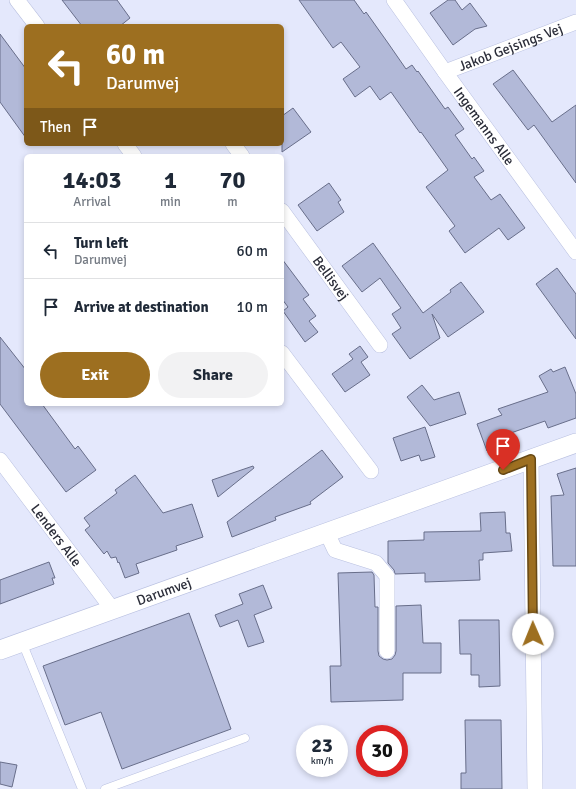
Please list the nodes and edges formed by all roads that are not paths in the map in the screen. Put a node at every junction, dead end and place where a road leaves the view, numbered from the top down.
1 (17, 0) edge
2 (394, 0) edge
3 (576, 22) edge
4 (35, 24) edge
5 (445, 72) junction
6 (284, 214) edge
7 (576, 252) edge
8 (380, 345) dead end
9 (284, 356) edge
10 (576, 443) edge
11 (531, 459) junction
12 (0, 460) edge
13 (370, 471) dead end
14 (327, 533) junction
15 (113, 610) junction
16 (22, 642) junction
17 (0, 650) edge
18 (387, 651) dead end
19 (245, 738) dead end
20 (82, 789) edge
21 (105, 789) edge
22 (535, 789) edge

1 - 4 street
2 - 5 street, Ingemanns Alle
3 - 5 street, Jakob Gejsings Vej
5 - 7 street, Ingemanns Alle
6 - 8 street, Bellisvej
9 - 13 street
10 - 11 street, Darumvej
11 - 14 street, Darumvej
11 - 22 street
12 - 15 street, Lenders Alle
14 - 15 street, Darumvej
14 - 18 street
15 - 16 street, Darumvej
16 - 17 street, Darumvej
16 - 20 lane
19 - 21 lane

